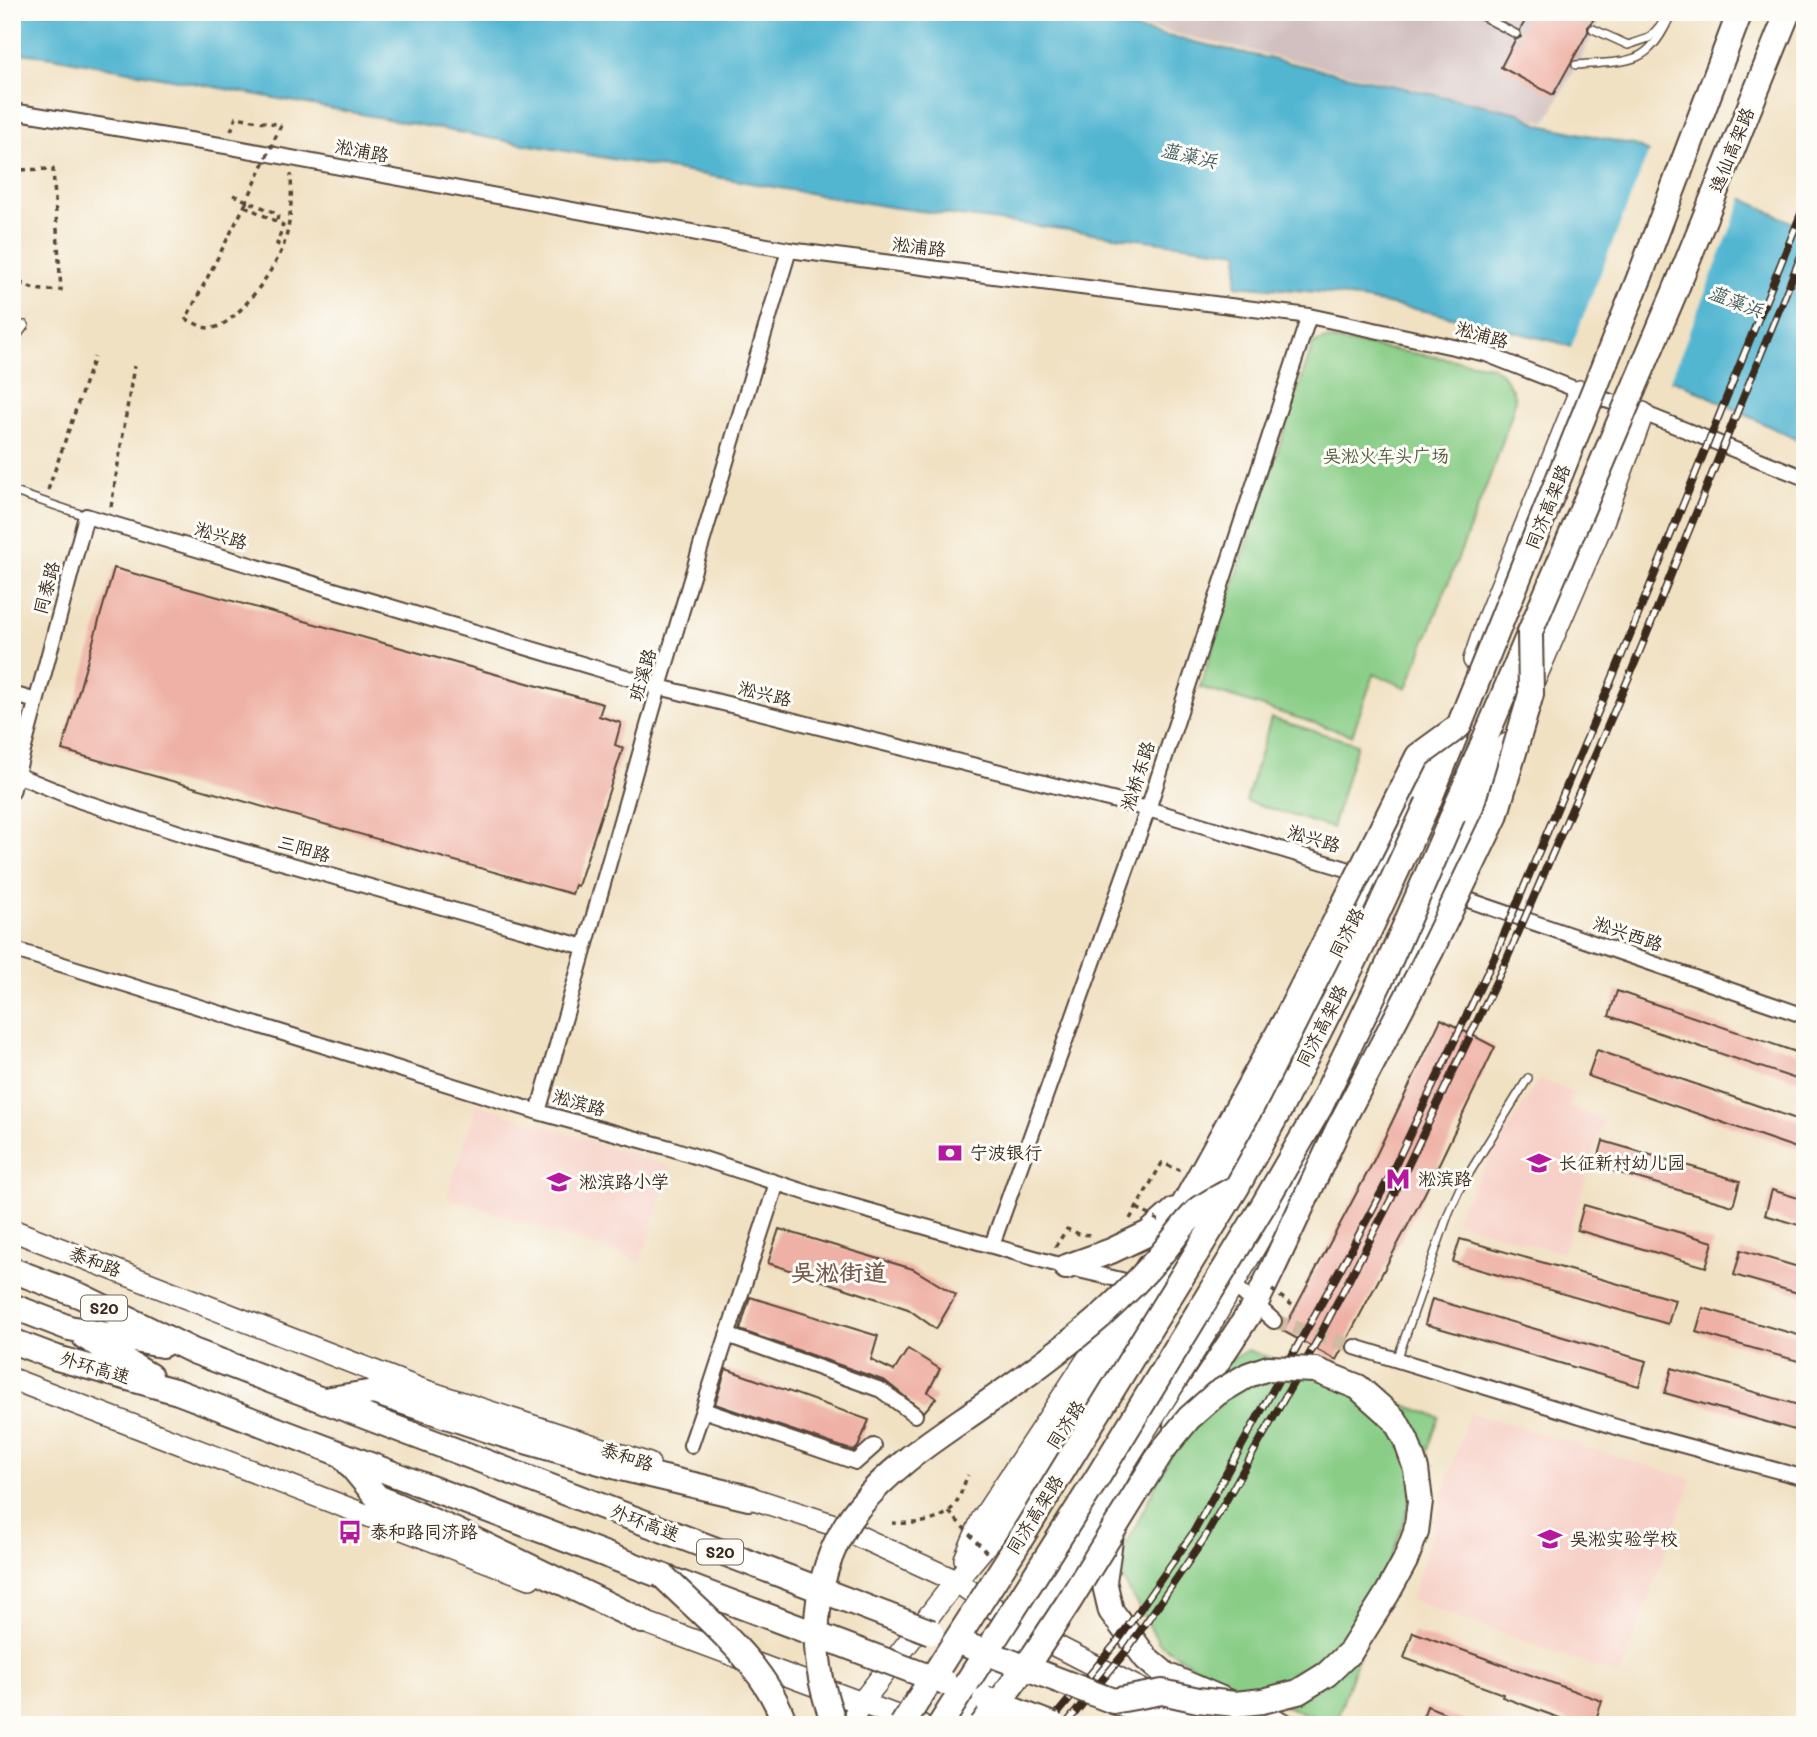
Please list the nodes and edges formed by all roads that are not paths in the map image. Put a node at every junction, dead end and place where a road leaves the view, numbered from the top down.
1 (1474, 12) edge
2 (1671, 12) edge
3 (1740, 12) edge
4 (1788, 12) edge
5 (1593, 29) dead end
6 (1516, 34) dead end
7 (1576, 65) dead end
8 (12, 111) edge
9 (789, 250) junction
10 (1676, 289) joint
11 (1308, 316) junction
12 (24, 325) dead end
13 (12, 343) edge
14 (1580, 391) junction
15 (1643, 413) junction
16 (1805, 478) edge
17 (12, 491) edge
18 (86, 516) junction
19 (1530, 632) junction
20 (659, 687) junction
21 (12, 694) edge
22 (36, 701) junction
23 (1459, 726) junction
24 (17, 775) junction
25 (12, 792) edge
26 (1148, 809) junction
27 (1375, 877) junction
28 (1439, 890) junction
29 (585, 947) junction
30 (12, 949) edge
31 (1805, 1016) edge
32 (1528, 1078) dead end
33 (538, 1112) junction
34 (777, 1183) junction
35 (1188, 1184) junction
36 (1237, 1187) junction
37 (12, 1230) edge
38 (992, 1245) junction
39 (1056, 1264) junction
40 (12, 1270) edge
41 (1138, 1284) junction
42 (1234, 1285) junction
43 (1256, 1303) junction
44 (12, 1306) edge
45 (1140, 1313) junction
46 (1274, 1321) tunnel mouth
47 (69, 1328) junction
48 (1205, 1334) junction
49 (727, 1335) junction
50 (12, 1341) edge
51 (1355, 1347) tunnel mouth
52 (193, 1351) junction
53 (1397, 1360) junction
54 (12, 1379) edge
55 (178, 1392) junction
56 (323, 1401) junction
57 (703, 1410) junction
58 (915, 1415) dead end
59 (691, 1445) dead end
60 (874, 1446) dead end
61 (342, 1454) junction
62 (1805, 1478) edge
63 (749, 1497) junction
64 (663, 1576) junction
65 (956, 1581) junction
66 (642, 1621) junction
67 (1025, 1630) junction
68 (1113, 1701) junction
69 (862, 1702) junction
70 (785, 1725) edge
71 (835, 1725) edge
72 (849, 1725) edge
73 (902, 1725) edge
74 (921, 1725) edge
75 (940, 1725) edge
76 (966, 1725) edge
77 (982, 1725) edge
78 (994, 1725) edge
79 (1053, 1725) edge
80 (1176, 1725) edge
81 (1222, 1725) edge
82 (1282, 1725) edge

1 - 6 lane
2 - 5 lane
2 - 7 lane
3 - 23 highway, 同济高架路, bridge
4 - 10 highway, 逸仙高架路
8 - 9 street, 淞浦路
9 - 11 street, 淞浦路
9 - 20 street, 班溪路
10 - 19 highway, 同济高架路, bridge
11 - 14 street, 淞浦路
11 - 26 street, 淞桥东路
12 - 13 lane
14 - 15 street, 淞浦路
14 - 27 main road, 同济路
15 - 16 street, 淞浦路
15 - 28 main road
17 - 18 lane
18 - 20 street, 淞兴路
18 - 22 street, 同泰路
19 - 43 highway, bridge
19 - 75 highway, 同济高架路, bridge
20 - 26 street, 淞兴路
20 - 29 street, 班溪路
21 - 22 street
22 - 24 street, 同泰路
23 - 35 highway, bridge
23 - 36 highway, 同济高架路, bridge
24 - 25 street, 同泰路
24 - 29 street, 三阳路
26 - 27 street, 淞兴路
26 - 38 street, 淞桥东路
27 - 28 street, 淞兴路
27 - 45 main road, 同济路
28 - 31 street, 淞兴西路
28 - 42 main road
29 - 33 street, 班溪路
30 - 33 street, 淞滨路
32 - 53 lane
33 - 34 street, 淞滨路
34 - 38 street, 淞滨路
34 - 49 street
35 - 39 highway
35 - 41 highway
36 - 71 highway, bridge
36 - 73 highway, 同济高架路, bridge
37 - 63 main road, 泰和路
38 - 39 street, 淞滨路
39 - 41 street, 淞滨路
40 - 52 highway, 外环高速 / S20
41 - 45 highway
41 - 65 main road, 同济路
42 - 43 street
42 - 48 main road
43 - 46 street
43 - 48 main road
43 - 82 highway
44 - 47 highway, 外环高速 / S20
45 - 65 main road, 同济路
47 - 52 highway, 外环高速 / S20
47 - 55 highway, 外环高速 / S20
48 - 67 main road
49 - 57 street
49 - 58 street
50 - 55 highway, 外环高速 / S20
51 - 53 street
52 - 56 highway, 外环高速 / S20
53 - 62 street
54 - 66 main road
55 - 61 highway, 外环高速 / S20
56 - 63 highway
56 - 68 highway, 外环高速 / S20, bridge
57 - 59 street
57 - 60 street
61 - 64 highway, 外环高速 / S20
61 - 66 highway
63 - 65 main road, 泰和路
64 - 70 highway, bridge
64 - 79 highway, 外环高速 / S20, bridge
65 - 67 main road, 泰和路
65 - 69 main road, 同济路
66 - 69 main road
67 - 76 main road
67 - 78 main road
67 - 81 main road, 泰和路
68 - 77 highway, bridge
68 - 80 highway, 外环高速 / S20
69 - 72 main road, 同济路
69 - 74 main road

